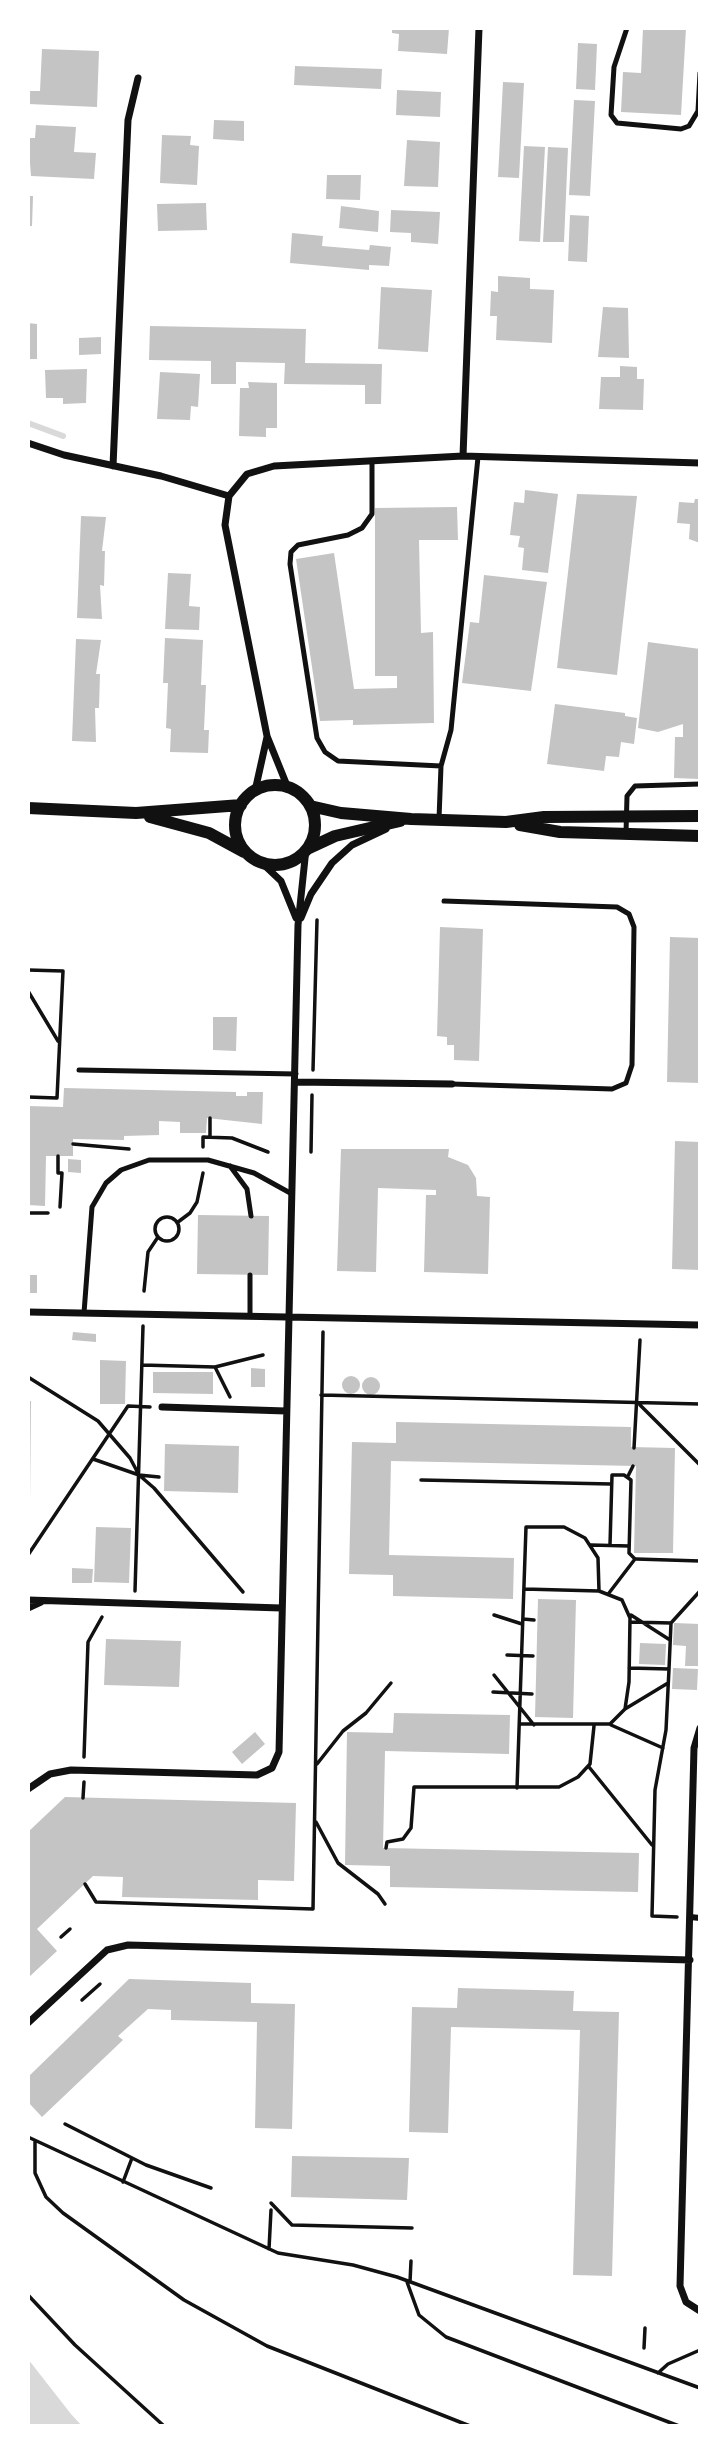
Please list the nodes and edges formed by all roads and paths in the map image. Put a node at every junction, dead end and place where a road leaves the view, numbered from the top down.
1 (479, 28) edge
2 (627, 28) edge
3 (700, 73) edge
4 (138, 78) dead end
5 (28, 443) edge
6 (463, 457) junction
7 (478, 457) junction
8 (372, 461) junction
9 (700, 463) edge
10 (113, 466) junction
11 (229, 496) junction
12 (267, 736) junction
13 (441, 766) junction
14 (700, 784) edge
15 (288, 788) junction
16 (255, 791) junction
17 (241, 805) junction
18 (310, 806) junction
19 (28, 808) edge
20 (136, 813) junction
21 (700, 816) edge
22 (626, 817) junction
23 (411, 819) junction
24 (439, 820) junction
25 (506, 822) junction
26 (626, 835) junction
27 (700, 836) edge
28 (306, 849) junction
29 (247, 854) junction
30 (262, 863) junction
31 (443, 901) dead end
32 (318, 915) dead end
33 (298, 925) junction
34 (28, 970) edge
35 (28, 991) edge
36 (60, 1042) junction
37 (79, 1070) dead end
38 (295, 1078) junction
39 (312, 1083) junction
40 (452, 1084) joint
41 (28, 1097) edge
42 (211, 1118) dead end
43 (210, 1137) junction
44 (73, 1144) dead end
45 (129, 1149) dead end
46 (203, 1149) dead end
47 (268, 1152) dead end
48 (311, 1152) dead end
49 (58, 1156) dead end
50 (228, 1164) junction
51 (203, 1173) dead end
52 (292, 1194) junction
53 (60, 1207) dead end
54 (28, 1213) edge
55 (48, 1213) dead end
56 (251, 1216) dead end
57 (178, 1222) junction
58 (158, 1237) junction
59 (250, 1275) dead end
60 (144, 1291) dead end
61 (28, 1312) edge
62 (84, 1313) junction
63 (250, 1314) junction
64 (288, 1315) junction
65 (143, 1324) dead end
66 (700, 1325) edge
67 (640, 1340) dead end
68 (263, 1355) dead end
69 (142, 1364) junction
70 (215, 1367) junction
71 (28, 1377) edge
72 (321, 1395) dead end
73 (638, 1403) junction
74 (700, 1404) edge
75 (140, 1407) junction
76 (162, 1407) joint
77 (237, 1409) junction
78 (286, 1411) junction
79 (110, 1434) junction
80 (634, 1447) dead end
81 (93, 1459) junction
82 (700, 1465) edge
83 (633, 1466) dead end
84 (139, 1475) junction
85 (159, 1476) dead end
86 (628, 1476) junction
87 (421, 1480) dead end
88 (611, 1484) junction
89 (591, 1545) junction
90 (610, 1545) junction
91 (629, 1546) junction
92 (28, 1555) edge
93 (635, 1559) junction
94 (700, 1561) edge
95 (524, 1589) junction
96 (599, 1591) junction
97 (700, 1591) edge
98 (609, 1593) junction
99 (28, 1600) edge
100 (45, 1601) junction
101 (134, 1604) junction
102 (247, 1607) junction
103 (28, 1608) edge
104 (281, 1608) junction
105 (629, 1614) junction
106 (494, 1615) dead end
107 (102, 1617) dead end
108 (534, 1620) dead end
109 (523, 1622) junction
110 (630, 1622) junction
111 (642, 1622) junction
112 (671, 1623) junction
113 (670, 1640) junction
114 (507, 1655) dead end
115 (522, 1656) junction
116 (533, 1656) dead end
117 (629, 1668) junction
118 (669, 1669) junction
119 (494, 1675) dead end
120 (391, 1683) dead end
121 (668, 1683) junction
122 (493, 1692) dead end
123 (508, 1693) junction
124 (521, 1693) junction
125 (532, 1694) dead end
126 (520, 1708) junction
127 (625, 1709) junction
128 (520, 1724) junction
129 (610, 1724) junction
130 (534, 1725) junction
131 (594, 1726) junction
132 (700, 1728) edge
133 (663, 1748) junction
134 (589, 1767) junction
135 (316, 1769) dead end
136 (84, 1770) junction
137 (517, 1788) junction
138 (28, 1789) edge
139 (83, 1798) dead end
140 (314, 1818) dead end
141 (653, 1846) junction
142 (386, 1848) dead end
143 (385, 1904) dead end
144 (690, 1917) junction
145 (700, 1918) edge
146 (70, 1929) dead end
147 (61, 1937) dead end
148 (690, 1960) junction
149 (100, 1983) dead end
150 (82, 2000) dead end
151 (28, 2023) edge
152 (65, 2124) dead end
153 (28, 2137) edge
154 (36, 2141) junction
155 (132, 2158) junction
156 (122, 2182) junction
157 (211, 2188) dead end
158 (271, 2203) dead end
159 (271, 2210) dead end
160 (412, 2228) dead end
161 (269, 2249) junction
162 (411, 2261) dead end
163 (409, 2282) junction
164 (28, 2295) edge
165 (700, 2311) edge
166 (645, 2328) dead end
167 (644, 2348) dead end
168 (700, 2350) edge
169 (658, 2373) junction
170 (700, 2388) edge
171 (164, 2426) edge
172 (470, 2426) edge
173 (679, 2426) edge

1 - 6 street
2 - 3 lane
4 - 10 street
5 - 10 street
6 - 7 street
6 - 8 street
7 - 9 street
7 - 13 lane
8 - 11 street
8 - 13 lane
10 - 11 street
11 - 12 street
12 - 15 street
12 - 16 street
13 - 24 lane
14 - 22 lane
15 - 16 street
15 - 18 street
16 - 17 street
17 - 20 street
17 - 29 street
18 - 23 street
18 - 28 street
19 - 20 street
20 - 29 street
21 - 22 street
22 - 25 street
22 - 26 lane
23 - 24 street
23 - 28 street
23 - 33 street
24 - 25 street
25 - 26 street
26 - 27 street
28 - 30 street
28 - 33 street
29 - 30 street
30 - 33 street
31 - 40 lane
32 - 39 path
33 - 38 street
34 - 36 path
35 - 36 path
36 - 41 path
37 - 38 lane
38 - 39 street
38 - 52 street
39 - 40 street
39 - 48 path
42 - 43 path
43 - 46 path
43 - 47 path
44 - 45 path
49 - 53 path
50 - 52 lane
50 - 56 lane
50 - 62 lane
51 - 57 path
52 - 64 street
54 - 55 path
57 - 58 path
57 - 58 path
58 - 60 path
59 - 63 lane
61 - 62 street
62 - 63 street
63 - 64 street
64 - 66 street
64 - 78 street
65 - 69 path
67 - 73 path
68 - 70 path
69 - 70 path
69 - 75 path
70 - 77 path
71 - 79 path
72 - 73 path
73 - 74 path
73 - 80 path
73 - 82 path
75 - 76 path
75 - 79 path
75 - 84 path
76 - 77 street
77 - 78 street
78 - 104 street
79 - 81 path
79 - 84 path
81 - 84 path
81 - 92 path
83 - 86 path
84 - 85 path
84 - 101 path
84 - 102 path
86 - 88 path
86 - 91 path
87 - 88 path
88 - 90 path
89 - 90 path
89 - 95 path
89 - 96 path
90 - 91 path
91 - 93 path
93 - 94 path
93 - 98 path
95 - 96 path
95 - 109 path
96 - 98 path
97 - 112 path
98 - 105 path
99 - 100 street
100 - 101 street
100 - 103 street
101 - 102 street
102 - 104 street
104 - 136 street
105 - 110 path
105 - 111 path
106 - 109 path
107 - 136 path
108 - 109 path
109 - 115 path
110 - 111 path
110 - 117 path
111 - 112 path
111 - 113 path
112 - 113 path
113 - 118 path
114 - 115 path
115 - 116 path
115 - 124 path
117 - 118 path
117 - 127 path
118 - 121 path
119 - 123 path
120 - 135 path
121 - 127 path
121 - 133 path
122 - 123 path
123 - 124 path
123 - 126 path
124 - 125 path
124 - 126 path
126 - 128 path
126 - 130 path
127 - 129 path
128 - 130 path
128 - 137 path
129 - 131 path
129 - 133 path
130 - 131 path
131 - 134 path
132 - 144 street
133 - 141 path
134 - 137 path
134 - 141 path
136 - 138 street
136 - 139 path
137 - 142 path
140 - 143 path
141 - 144 path
144 - 145 street
144 - 148 street
146 - 147 path
148 - 151 street
148 - 165 street
149 - 150 path
152 - 155 path
153 - 154 path
154 - 156 path
154 - 172 path
155 - 156 path
155 - 157 path
156 - 161 path
158 - 160 path
159 - 161 path
161 - 163 path
162 - 163 path
163 - 169 path
163 - 173 path
164 - 171 path
166 - 167 path
168 - 169 path
169 - 170 path

